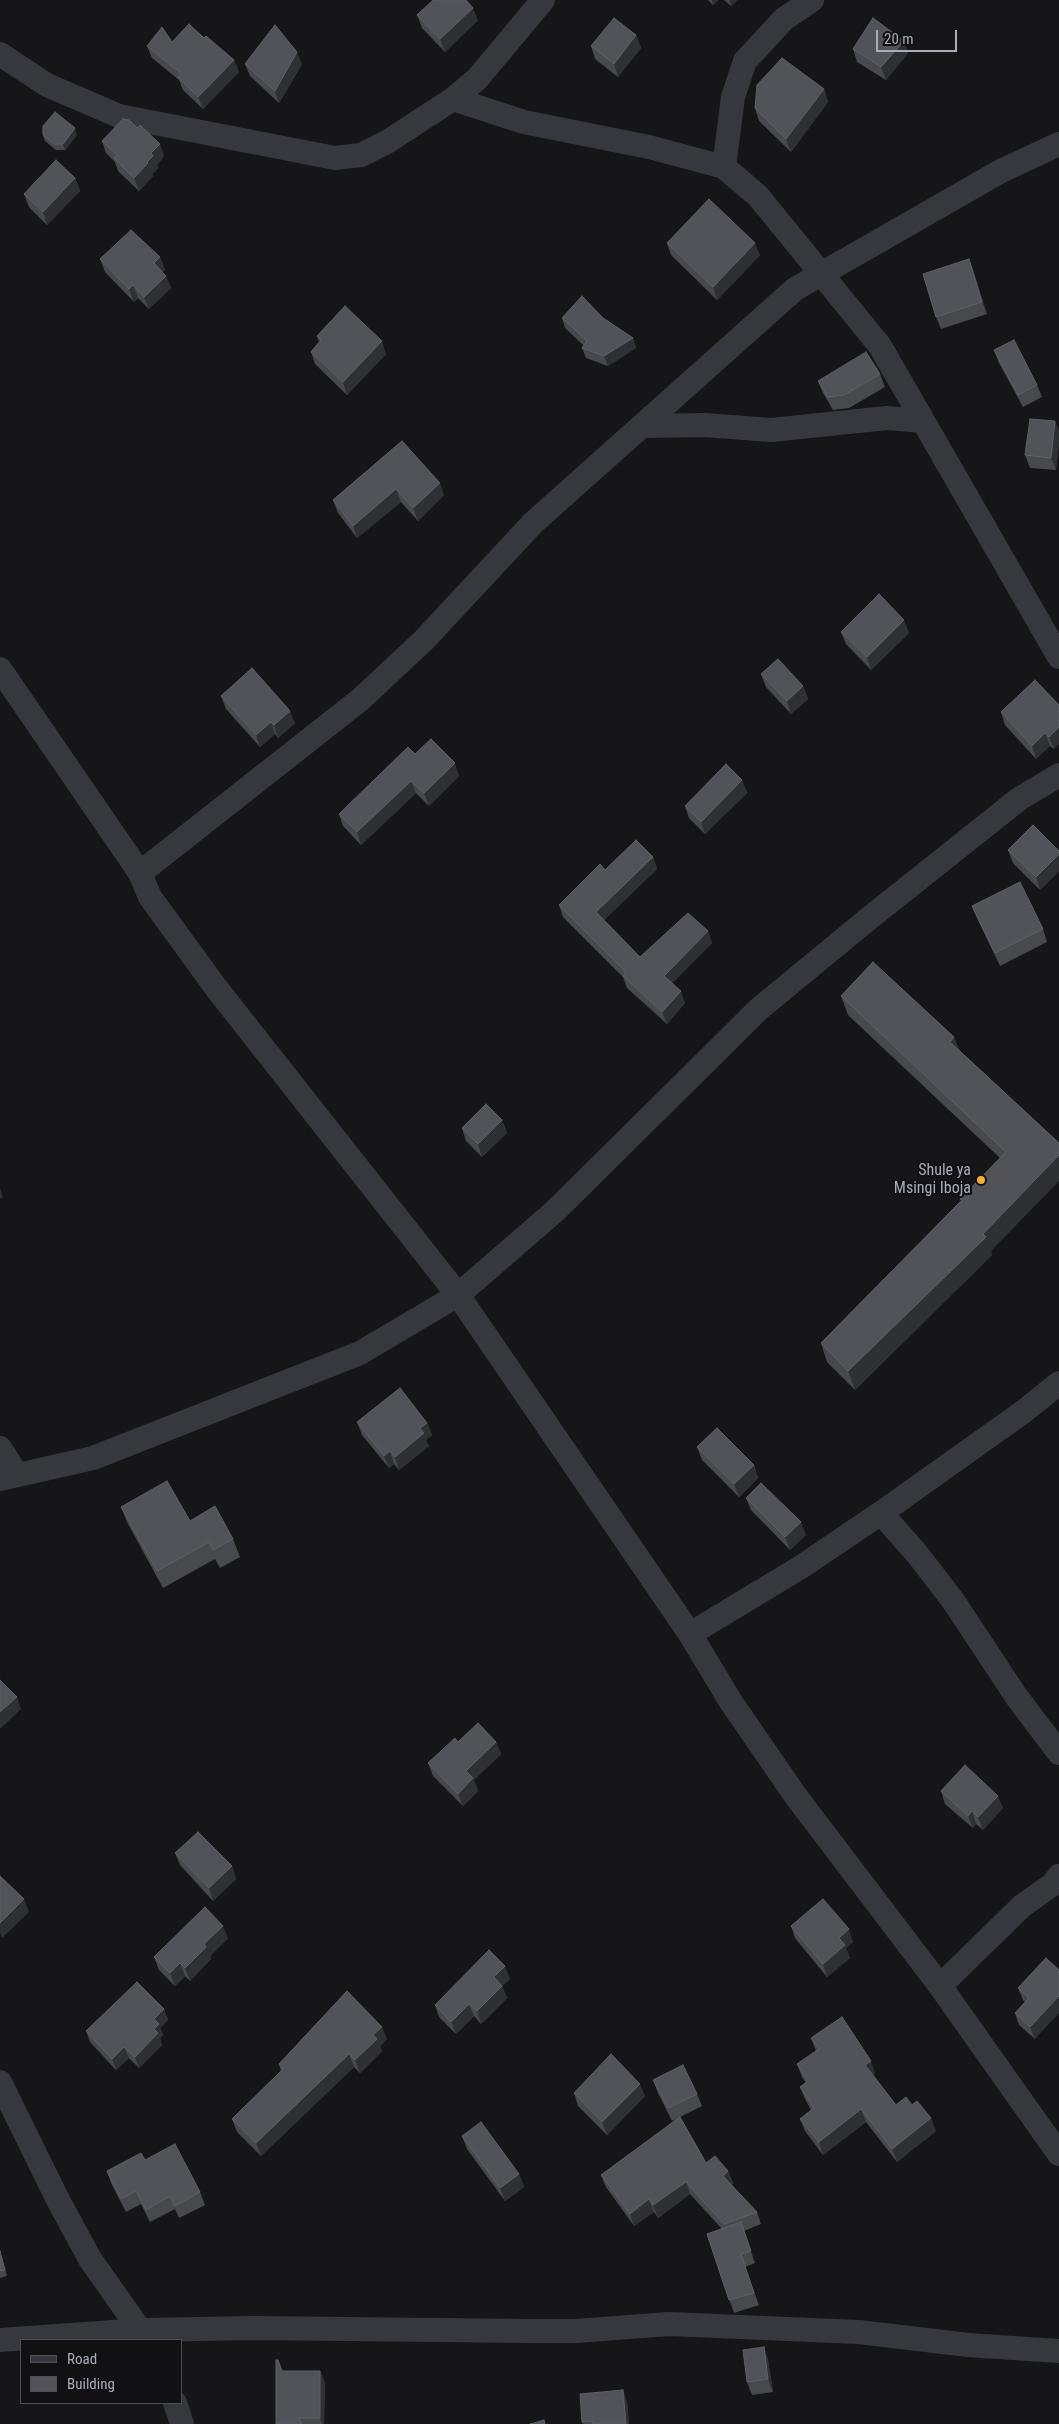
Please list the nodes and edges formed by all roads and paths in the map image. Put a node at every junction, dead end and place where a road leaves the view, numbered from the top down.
1 (543, 0) edge
2 (812, 0) edge
3 (0, 54) edge
4 (453, 100) junction
5 (1059, 144) edge
6 (724, 167) junction
7 (821, 273) junction
8 (922, 421) junction
9 (642, 426) junction
10 (1059, 657) edge
11 (0, 669) edge
12 (1059, 775) edge
13 (140, 873) junction
14 (458, 1295) junction
15 (1059, 1383) edge
16 (0, 1448) edge
17 (9, 1477) edge
18 (881, 1514) junction
19 (690, 1634) junction
20 (1059, 1753) edge
21 (1059, 1876) edge
22 (940, 1986) junction
23 (0, 2082) edge
24 (1059, 2154) edge
25 (144, 2335) edge
26 (20, 2339) edge
27 (29, 2339) edge
28 (0, 2340) edge
29 (1059, 2351) edge
30 (176, 2404) edge
31 (182, 2424) edge

1 - 4 street
2 - 6 street
3 - 4 street
4 - 6 street
5 - 7 street
6 - 7 street
7 - 8 street
7 - 9 street
8 - 9 street
8 - 10 street
9 - 13 street
11 - 13 street
12 - 14 street
13 - 14 street
14 - 17 street
14 - 19 street
15 - 18 street
16 - 17 street
18 - 19 street
18 - 20 street
19 - 22 street
21 - 22 street
22 - 24 street
23 - 25 street
25 - 27 street
25 - 29 street
26 - 28 street
30 - 31 street

